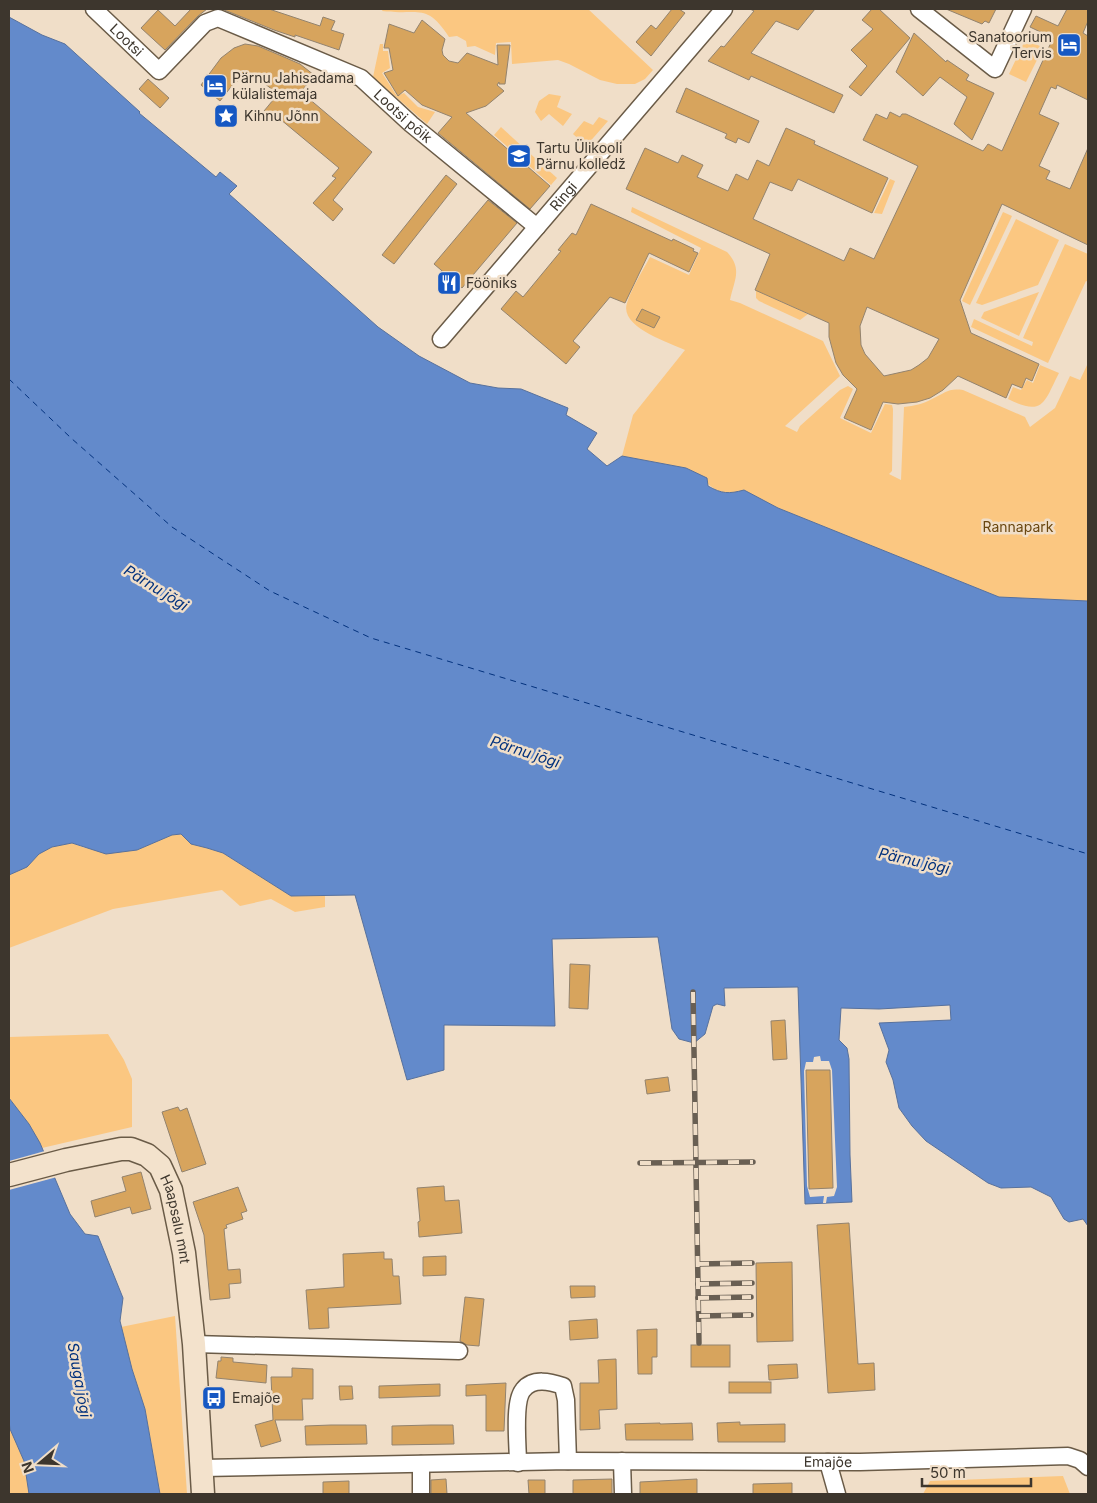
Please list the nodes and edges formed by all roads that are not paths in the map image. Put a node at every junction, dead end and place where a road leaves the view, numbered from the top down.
1 (724, 9) edge
2 (919, 9) edge
3 (1022, 9) edge
4 (102, 11) edge
5 (159, 70) joint
6 (537, 227) junction
7 (441, 339) dead end
8 (9, 1175) edge
9 (194, 1344) junction
10 (459, 1351) dead end
11 (568, 1461) junction
12 (622, 1461) junction
13 (828, 1462) junction
14 (518, 1463) junction
15 (421, 1464) junction
16 (1088, 1466) edge
17 (202, 1468) junction
18 (202, 1494) edge
19 (421, 1494) edge
20 (623, 1494) edge
21 (837, 1494) edge

1 - 6 street, Ringi
2 - 3 street
4 - 5 street, Lootsi
5 - 6 street, Lootsi põik
6 - 7 street, Ringi
8 - 9 main road, Haapsalu mnt
9 - 10 street
9 - 17 main road, Haapsalu mnt
11 - 12 street, Emajõe
11 - 14 street, Emajõe
11 - 14 street
12 - 13 street, Emajõe
12 - 20 street
13 - 16 street, Emajõe
13 - 21 street
14 - 15 street, Emajõe
15 - 17 street, Emajõe
15 - 19 street
17 - 18 main road, Haapsalu mnt

